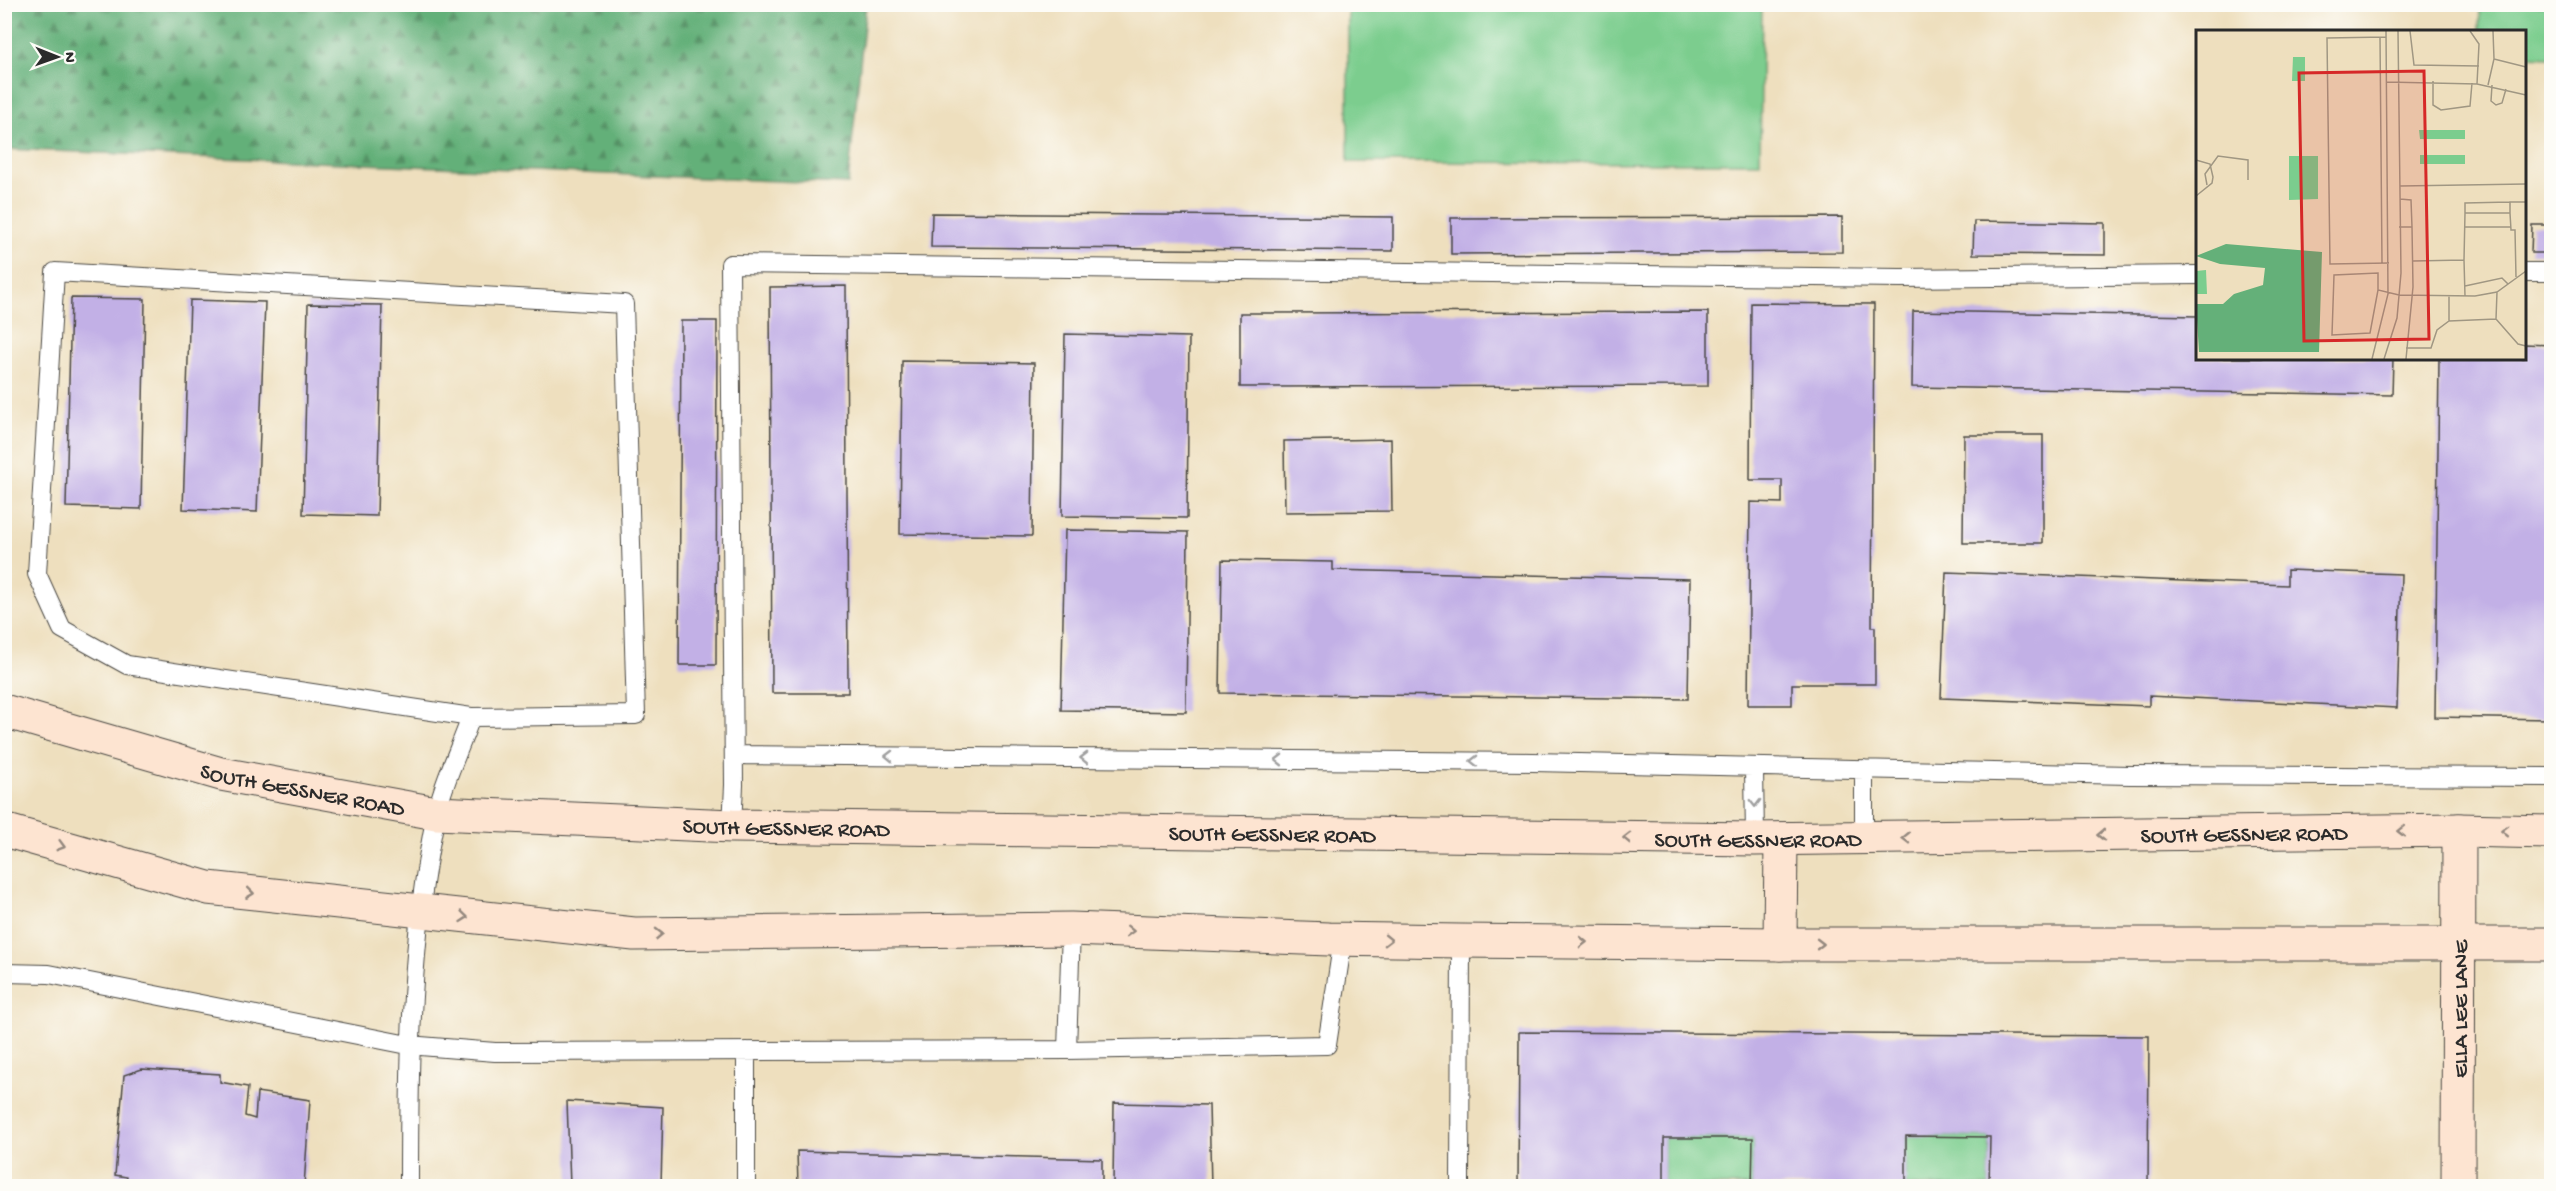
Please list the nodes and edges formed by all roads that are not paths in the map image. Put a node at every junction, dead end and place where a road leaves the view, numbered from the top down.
1 (2526, 272) edge
2 (2552, 272) edge
3 (2196, 276) edge
4 (4, 711) edge
5 (471, 717) junction
6 (734, 754) junction
7 (1754, 767) junction
8 (1864, 769) junction
9 (2552, 777) edge
10 (436, 813) junction
11 (732, 826) junction
12 (4, 830) edge
13 (2459, 830) junction
14 (2552, 832) edge
15 (1864, 838) junction
16 (1768, 839) junction
17 (420, 912) junction
18 (1071, 929) junction
19 (1342, 939) junction
20 (1461, 941) junction
21 (2460, 943) junction
22 (1780, 944) junction
23 (2552, 944) edge
24 (4, 973) edge
25 (408, 1045) junction
26 (1067, 1050) junction
27 (746, 1051) junction
28 (409, 1186) edge
29 (746, 1186) edge
30 (1460, 1186) edge
31 (2458, 1186) edge

1 - 2 lane
3 - 6 lane
4 - 10 main road, SOUTH GESSNER ROAD
5 - 5 lane
5 - 10 lane
7 -> 6 lane
6 - 11 lane
7 - 8 lane
7 -> 16 lane
8 - 9 lane
8 - 15 lane
10 - 11 main road, SOUTH GESSNER ROAD
10 - 17 lane
16 -> 11 main road, SOUTH GESSNER ROAD
12 -> 17 main road
14 -> 13 main road, SOUTH GESSNER ROAD
13 -> 15 main road, SOUTH GESSNER ROAD
13 - 21 main road, ELLA LEE LANE
15 - 16 main road, SOUTH GESSNER ROAD
16 - 22 main road
17 -> 18 main road
17 - 25 lane
18 -> 19 main road
18 - 26 lane
19 -> 20 main road
19 - 26 lane
20 -> 22 main road
20 - 30 lane
22 -> 21 main road
21 - 23 main road
21 - 31 main road, ELLA LEE LANE
24 - 25 lane
25 - 27 lane
25 - 28 lane
26 - 27 lane
27 - 29 lane

